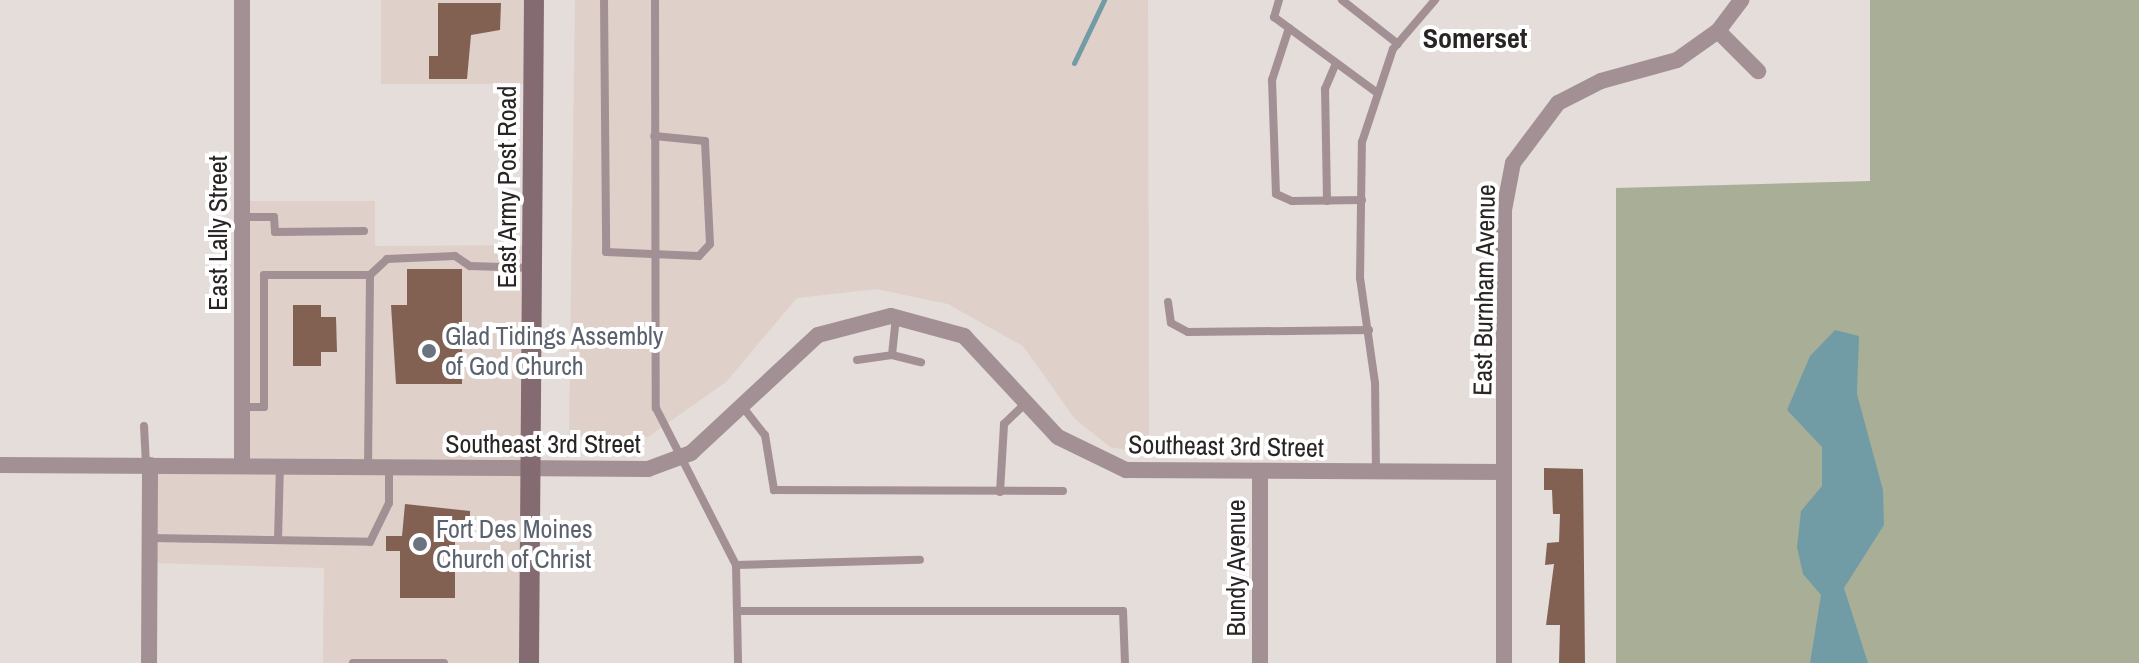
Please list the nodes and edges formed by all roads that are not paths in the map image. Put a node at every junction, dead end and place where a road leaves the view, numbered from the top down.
1 (242, 0) edge
2 (534, 0) edge
3 (604, 0) edge
4 (655, 0) edge
5 (1279, 0) edge
6 (1342, 0) edge
7 (1741, 0) edge
8 (1432, 1) edge
9 (1289, 28) junction
10 (1718, 31) junction
11 (1398, 44) junction
12 (1336, 63) junction
13 (1758, 71) dead end
14 (1376, 92) junction
15 (654, 136) junction
16 (1362, 200) junction
17 (1327, 201) junction
18 (242, 217) junction
19 (364, 231) dead end
20 (654, 258) junction
21 (532, 268) junction
22 (370, 275) junction
23 (1168, 302) dead end
24 (896, 316) junction
25 (1369, 330) junction
26 (892, 355) junction
27 (857, 360) dead end
28 (921, 362) dead end
29 (1027, 401) junction
30 (742, 406) junction
31 (242, 407) junction
32 (144, 426) dead end
33 (677, 460) junction
34 (0, 465) edge
35 (148, 465) junction
36 (242, 465) junction
37 (280, 466) junction
38 (368, 467) junction
39 (389, 467) junction
40 (530, 470) junction
41 (1504, 472) junction
42 (1260, 473) junction
43 (1376, 473) junction
44 (1063, 491) dead end
45 (1000, 492) junction
46 (150, 538) junction
47 (278, 540) junction
48 (920, 560) dead end
49 (736, 565) junction
50 (737, 611) junction
51 (149, 663) edge
52 (353, 663) edge
53 (444, 663) edge
54 (529, 663) edge
55 (738, 663) edge
56 (1125, 663) edge
57 (1260, 663) edge
58 (1504, 663) edge

1 - 18 street, East Lally Street
2 - 21 main road, East Army Post Road
3 - 20 lane
4 - 15 lane
5 - 9 lane
6 - 11 lane
7 - 10 street, East Burnham Avenue
8 - 11 lane
9 - 12 lane
9 - 17 lane
10 - 13 street
10 - 41 street, East Burnham Avenue
11 - 14 lane
12 - 14 lane
12 - 17 lane
14 - 16 lane
15 - 20 lane
15 - 20 lane
16 - 17 lane
16 - 25 lane
18 - 19 lane
18 - 31 street, East Lally Street
20 - 33 lane
21 - 22 lane
21 - 40 main road, East Army Post Road
22 - 31 lane
22 - 38 lane
23 - 25 lane
24 - 26 lane
24 - 29 street, Southeast 3rd Street
24 - 30 street, Southeast 3rd Street
25 - 43 lane
26 - 27 lane
26 - 28 lane
29 - 42 street, Southeast 3rd Street
29 - 45 lane
30 - 33 street, Southeast 3rd Street
30 - 45 lane
31 - 36 street, East Lally Street
32 - 35 lane
33 - 40 street, Southeast 3rd Street
33 - 49 lane
34 - 35 street, Southeast 3rd Street
35 - 36 street, Southeast 3rd Street
35 - 46 street
36 - 37 street, Southeast 3rd Street
37 - 38 street, Southeast 3rd Street
37 - 47 lane
38 - 39 street, Southeast 3rd Street
39 - 40 street, Southeast 3rd Street
39 - 47 lane
40 - 54 main road, East Army Post Road
41 - 43 street, Southeast 3rd Street
41 - 58 street, East Burnham Avenue
42 - 43 street, Southeast 3rd Street
42 - 57 street, Bundy Avenue
44 - 45 lane
46 - 47 lane
46 - 51 street
48 - 49 lane
49 - 50 lane
50 - 55 lane
50 - 56 lane
52 - 53 lane

